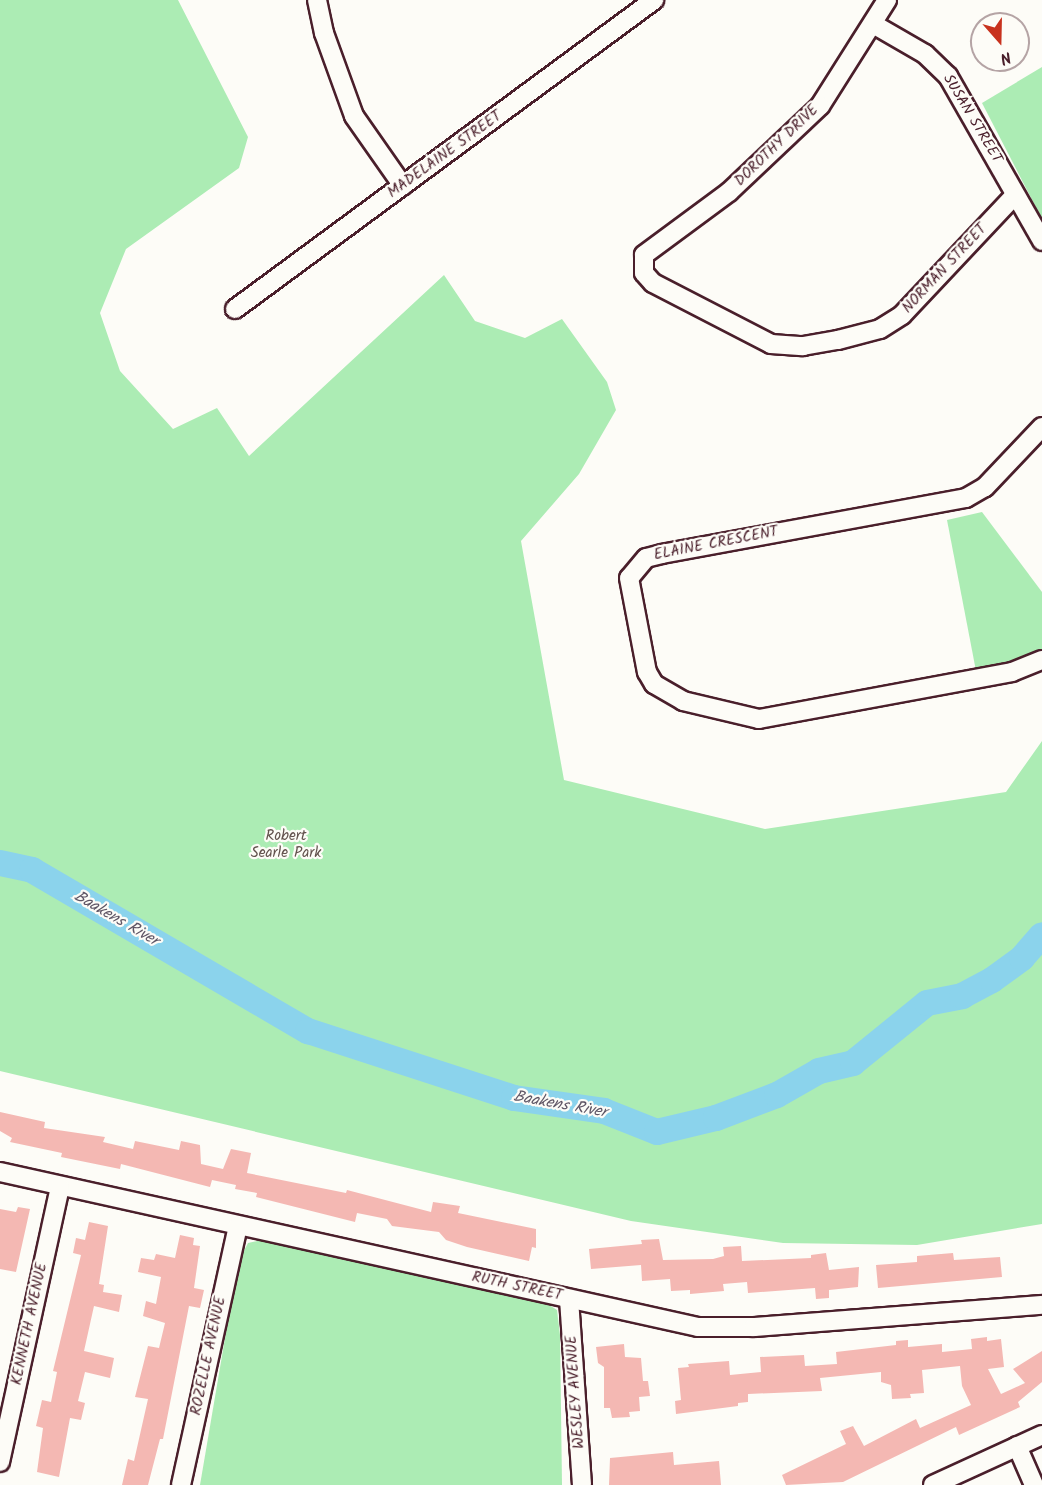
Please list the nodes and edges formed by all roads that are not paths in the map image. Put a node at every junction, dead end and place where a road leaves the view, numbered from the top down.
1 (317, 0) edge
2 (654, 0) edge
3 (887, 0) edge
4 (873, 24) junction
5 (403, 186) junction
6 (1016, 195) junction
7 (1042, 241) edge
8 (642, 266) joint
9 (235, 309) dead end
10 (1042, 427) edge
11 (1042, 660) edge
12 (0, 1172) edge
13 (60, 1187) junction
14 (238, 1226) junction
15 (569, 1299) junction
16 (1042, 1305) edge
17 (1042, 1435) edge
18 (1017, 1446) junction
19 (0, 1462) edge
20 (181, 1485) edge
21 (582, 1485) edge
22 (933, 1485) edge
23 (1034, 1485) edge

1 - 5 street
2 - 5 street, MADELAINE STREET
3 - 4 street, DOROTHY DRIVE
4 - 6 street, SUSAN STREET
4 - 8 street, DOROTHY DRIVE
5 - 9 street, MADELAINE STREET
6 - 7 street, SUSAN STREET
6 - 8 street, NORMAN STREET
10 - 11 street, ELAINE CRESCENT
12 - 13 street, RUTH STREET
13 - 14 street, RUTH STREET
13 - 19 street, KENNETH AVENUE
14 - 15 street, RUTH STREET
14 - 20 street, ROZELLE AVENUE
15 - 16 street, RUTH STREET
15 - 21 street, WESLEY AVENUE
17 - 18 street
18 - 22 street
18 - 23 street

